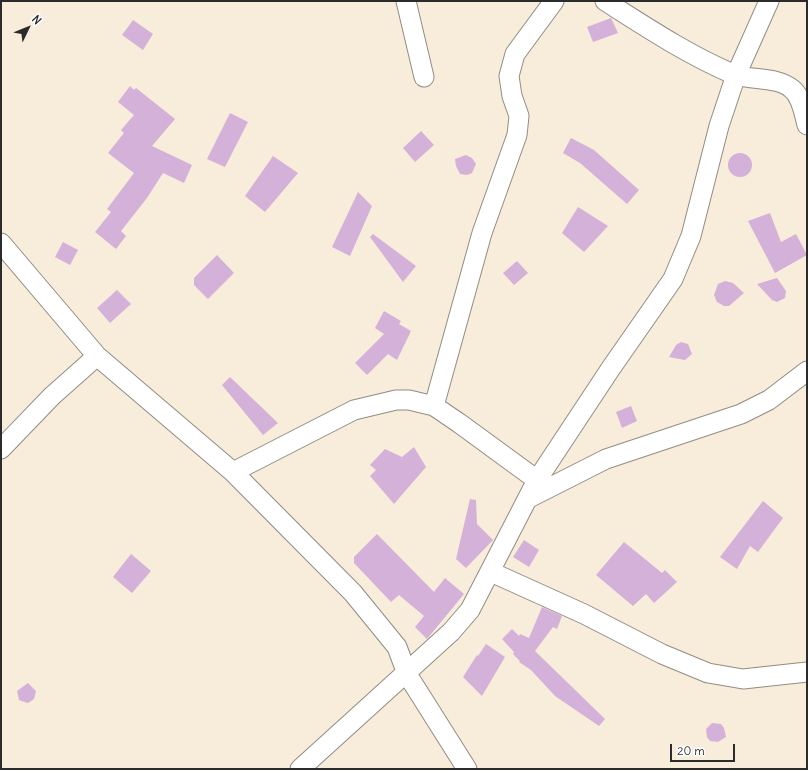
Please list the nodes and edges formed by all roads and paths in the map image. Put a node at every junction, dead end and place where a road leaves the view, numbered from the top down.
1 (406, 1) edge
2 (554, 1) edge
3 (605, 1) edge
4 (769, 1) edge
5 (736, 75) junction
6 (424, 77) dead end
7 (807, 125) edge
8 (1, 243) edge
9 (97, 356) junction
10 (807, 371) edge
11 (434, 406) junction
12 (1, 449) edge
13 (233, 472) junction
14 (538, 480) junction
15 (528, 498) junction
16 (491, 572) junction
17 (807, 672) edge
18 (407, 674) junction
19 (300, 769) edge
20 (467, 769) edge

1 - 6 street
2 - 11 street
3 - 5 street
4 - 5 street
5 - 7 street
5 - 14 street
8 - 9 street
9 - 12 street
9 - 13 street
10 - 15 street
11 - 13 street
11 - 14 street
13 - 18 street
14 - 15 street
15 - 16 street
16 - 17 street
16 - 18 street
18 - 19 street
18 - 20 street

